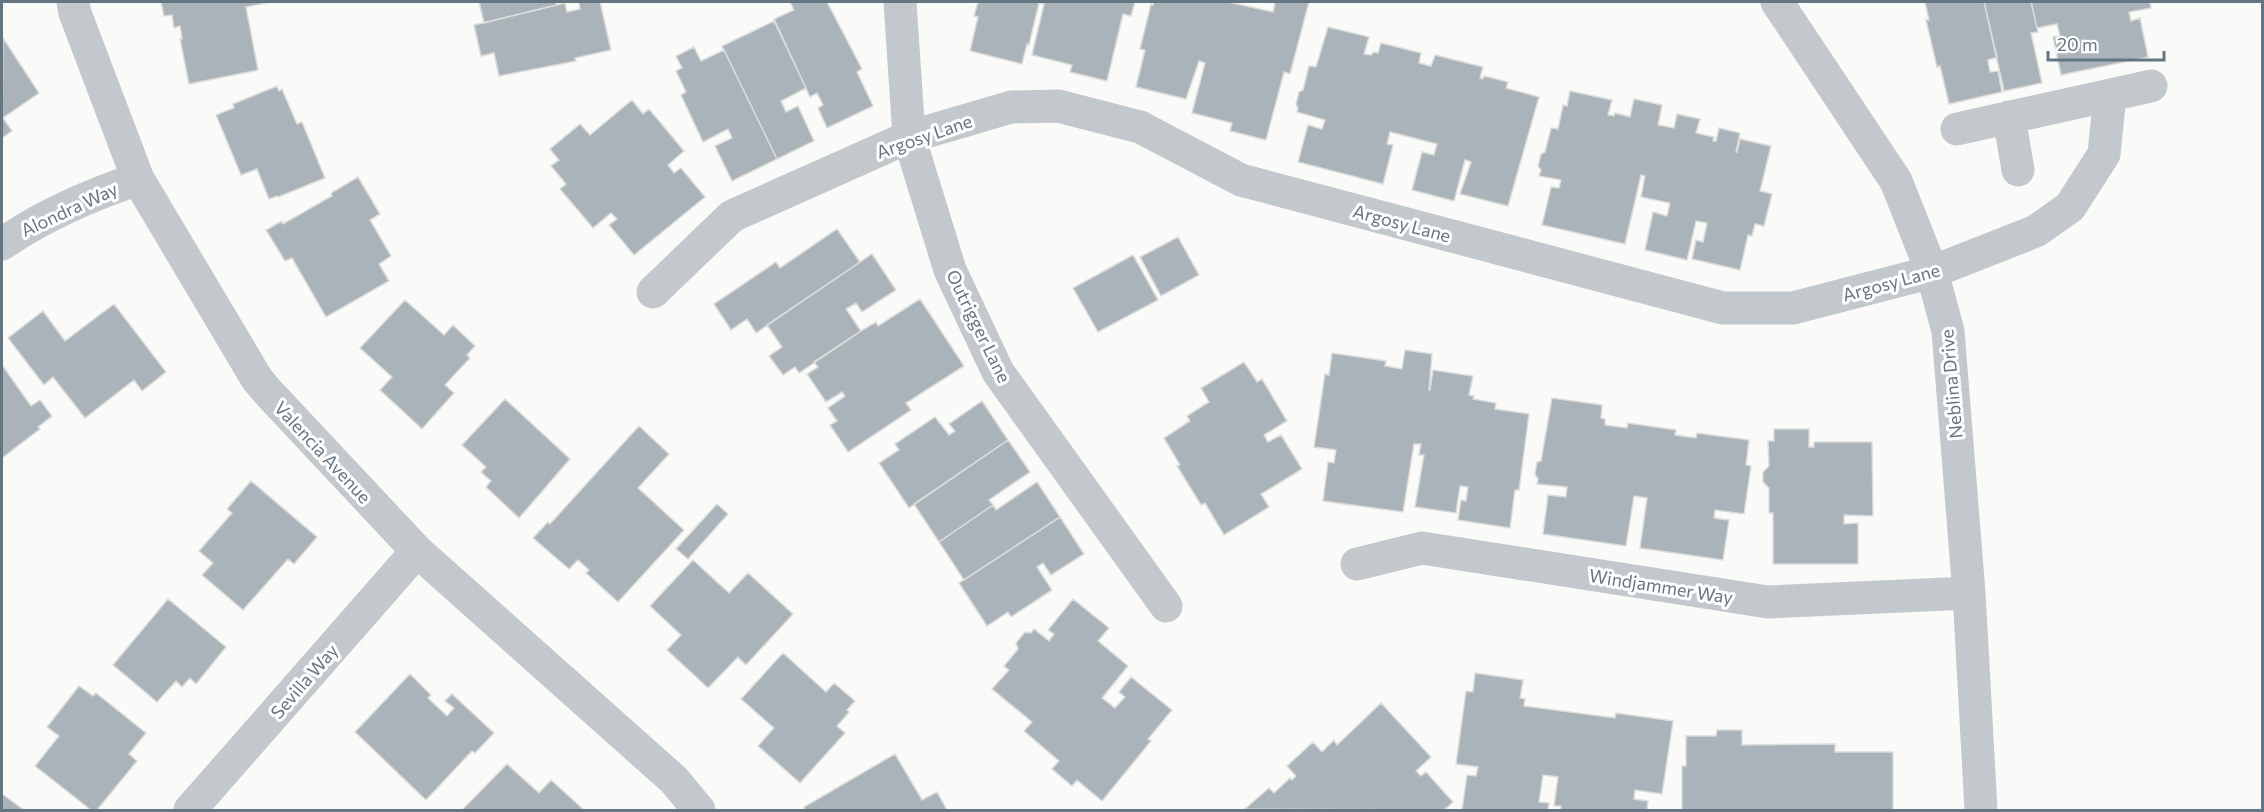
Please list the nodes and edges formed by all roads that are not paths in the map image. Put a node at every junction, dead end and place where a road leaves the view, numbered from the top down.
1 (73, 2) edge
2 (900, 2) edge
3 (1777, 2) edge
4 (2151, 86) dead end
5 (2110, 95) junction
6 (2009, 117) junction
7 (1957, 129) dead end
8 (909, 137) junction
9 (2019, 170) dead end
10 (138, 179) junction
11 (2, 243) edge
12 (1932, 272) junction
13 (653, 292) dead end
14 (417, 551) junction
15 (1357, 564) dead end
16 (1969, 593) junction
17 (1166, 606) dead end
18 (190, 810) edge
19 (699, 810) edge
20 (1981, 810) edge

1 - 10 street, Valencia Avenue
2 - 8 street, Outrigger Lane
3 - 12 street, Neblina Drive
4 - 5 street
5 - 6 street
5 - 12 street, Argosy Lane
6 - 7 street
6 - 9 street
8 - 12 street, Argosy Lane
8 - 13 street, Argosy Lane
8 - 17 street, Outrigger Lane
10 - 11 street, Alondra Way
10 - 14 street, Valencia Avenue
12 - 16 street, Neblina Drive
14 - 18 street, Sevilla Way
14 - 19 street, Valencia Avenue
15 - 16 street, Windjammer Way
16 - 20 street, Neblina Drive

